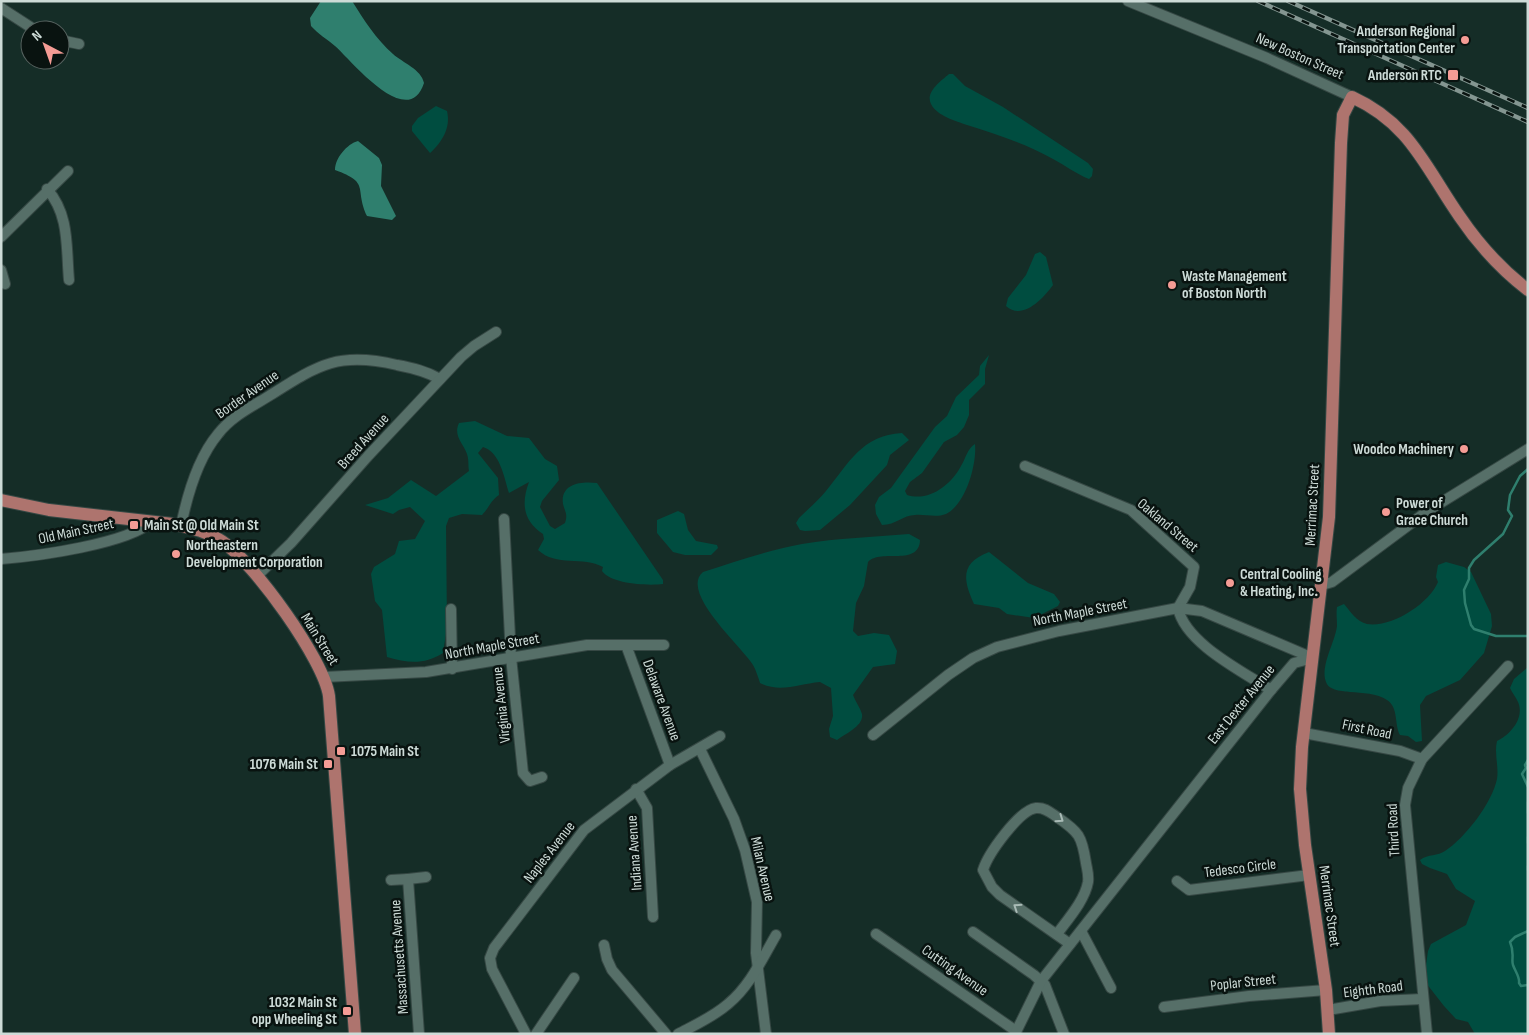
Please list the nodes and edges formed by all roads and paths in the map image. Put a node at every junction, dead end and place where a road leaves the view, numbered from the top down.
1 (1128, 1) edge
2 (1, 8) edge
3 (20, 20) edge
4 (70, 42) edge
5 (79, 44) dead end
6 (1352, 97) junction
7 (68, 171) dead end
8 (47, 189) junction
9 (1, 237) edge
10 (1, 270) edge
11 (69, 280) dead end
12 (5, 284) dead end
13 (1528, 290) edge
14 (496, 332) dead end
15 (440, 379) junction
16 (1528, 450) edge
17 (1025, 466) dead end
18 (1, 500) edge
19 (504, 519) dead end
20 (153, 521) junction
21 (182, 526) junction
22 (1, 559) edge
23 (257, 576) junction
24 (1322, 585) junction
25 (1178, 608) junction
26 (451, 609) dead end
27 (626, 645) junction
28 (664, 645) dead end
29 (511, 657) junction
30 (1313, 658) junction
31 (1508, 666) dead end
32 (452, 669) junction
33 (324, 677) junction
34 (1271, 690) junction
35 (1304, 733) junction
36 (720, 736) dead end
37 (873, 736) dead end
38 (700, 749) junction
39 (1422, 759) junction
40 (670, 765) junction
41 (542, 777) dead end
42 (636, 789) junction
43 (1309, 875) junction
44 (426, 877) dead end
45 (408, 879) junction
46 (391, 880) dead end
47 (1178, 881) dead end
48 (654, 918) dead end
49 (1081, 931) junction
50 (973, 932) dead end
51 (776, 934) dead end
52 (876, 934) dead end
53 (1057, 934) junction
54 (1070, 944) junction
55 (604, 945) dead end
56 (758, 967) junction
57 (574, 978) dead end
58 (1041, 981) junction
59 (1111, 988) dead end
60 (1326, 990) junction
61 (1422, 999) junction
62 (1164, 1007) dead end
63 (1328, 1010) junction
64 (1015, 1032) edge
65 (355, 1034) edge
66 (419, 1034) edge
67 (526, 1034) edge
68 (536, 1034) edge
69 (666, 1034) edge
70 (678, 1034) edge
71 (766, 1034) edge
72 (1064, 1034) edge
73 (1329, 1034) edge
74 (1427, 1034) edge

1 - 6 street, New Boston Street
2 - 3 street
4 - 5 street
6 - 13 main road, New Boston Street
6 - 24 main road, Merrimac Street
7 - 8 street
8 - 9 street
8 - 11 street
10 - 12 street
14 - 15 street, Breed Avenue
15 - 21 street, Border Avenue
15 - 23 street, Breed Avenue
16 - 24 street
17 - 25 street, Oakland Street
18 - 20 main road, Main Street
19 - 29 street, Virginia Avenue
20 - 21 main road, Main Street
20 - 22 street, Old Main Street
21 - 23 main road, Main Street
23 - 33 main road, Main Street
24 - 30 main road, Merrimac Street
25 - 30 street, North Maple Street
25 - 34 street
25 - 37 street, North Maple Street
26 - 32 street
27 - 28 street, North Maple Street
27 - 29 street, North Maple Street
27 - 40 street, Delaware Avenue
29 - 32 street, North Maple Street
29 - 41 street, Virginia Avenue
30 - 34 street, East Dexter Avenue
30 - 35 main road, Merrimac Street
31 - 39 street, Third Road
32 - 33 street, North Maple Street
33 - 65 main road, Main Street
34 - 49 street, East Dexter Avenue
35 - 39 street, First Road
35 - 43 main road, Merrimac Street
36 - 38 street, Naples Avenue
38 - 40 street, Naples Avenue
38 - 56 street, Milan Avenue
39 - 61 street, Third Road
40 - 42 street, Naples Avenue
42 - 48 street, Indiana Avenue
42 - 67 street, Naples Avenue
43 - 47 street, Tedesco Circle
43 - 60 main road, Merrimac Street
44 - 45 street, Massachusetts Avenue
45 - 46 street, Massachusetts Avenue
45 - 66 street, Massachusetts Avenue
49 - 54 street
49 - 59 street
50 - 58 street
51 - 56 street
52 - 64 street, Cutting Avenue
53 -> 53 street
53 - 54 street
54 - 58 street
55 - 69 street
56 - 70 street
56 - 71 street, Milan Avenue
57 - 68 street
58 - 64 street
58 - 72 street
60 - 62 street, Poplar Street
60 - 63 main road, Merrimac Street
61 - 63 street, Eighth Road
61 - 74 street, Third Road
63 - 73 main road, Merrimac Street

